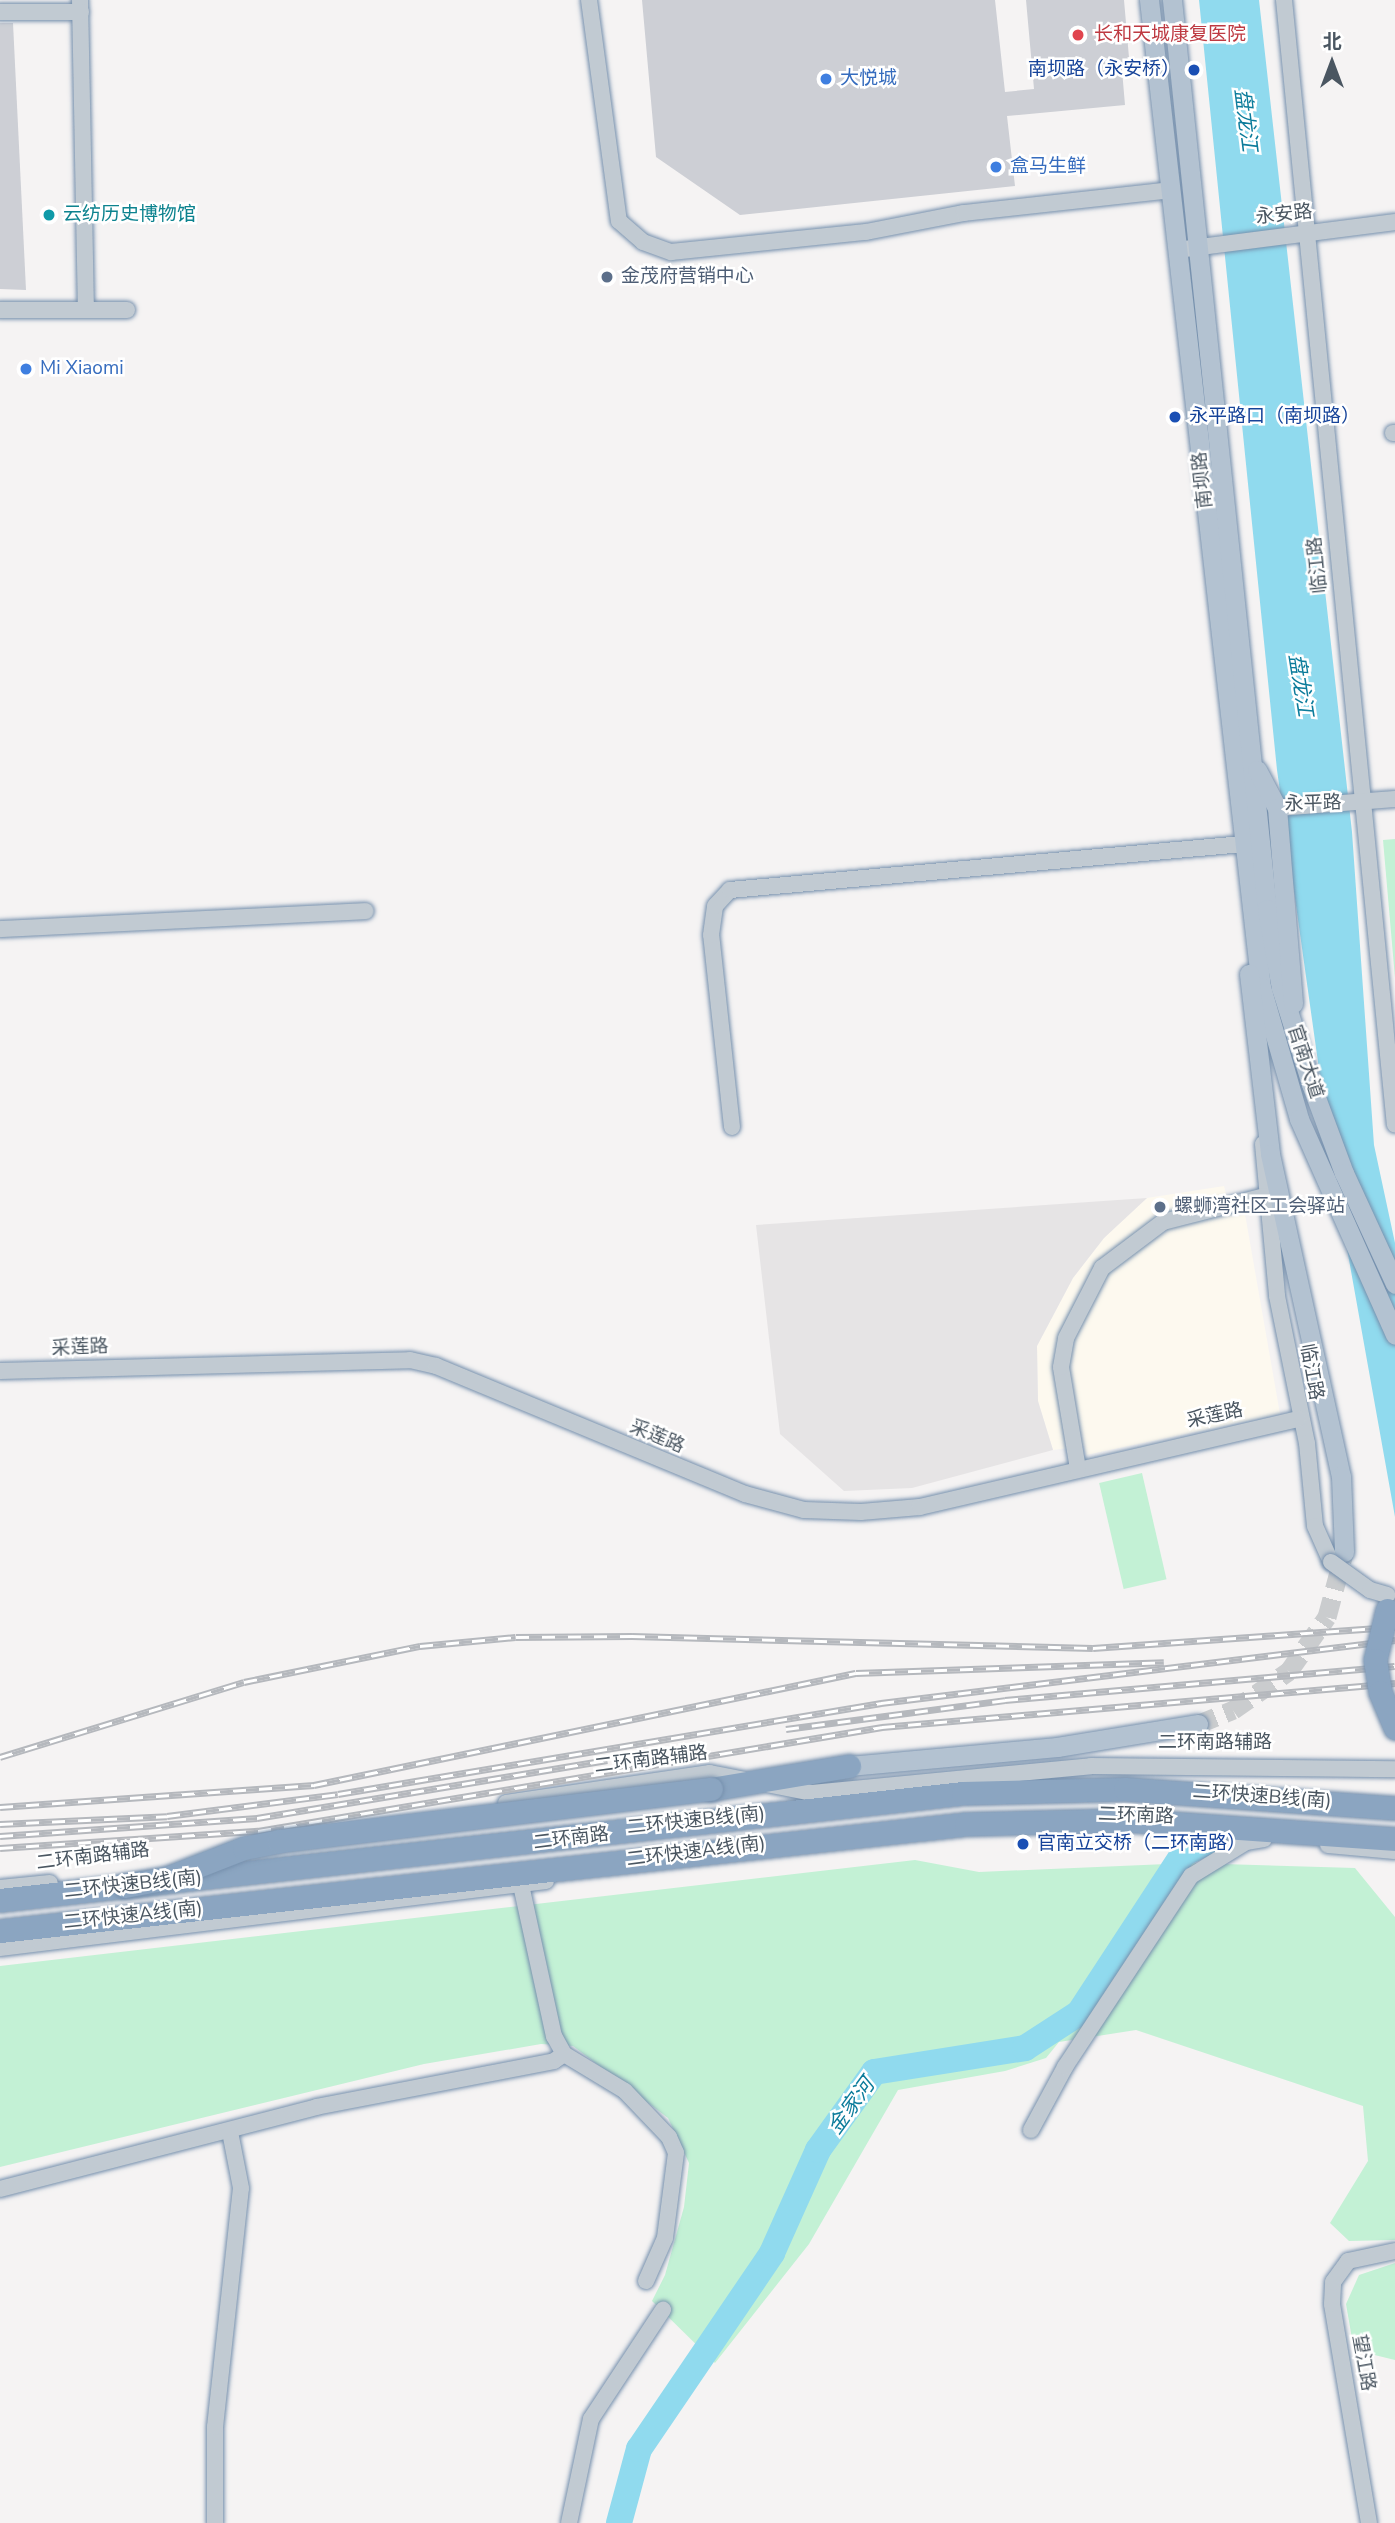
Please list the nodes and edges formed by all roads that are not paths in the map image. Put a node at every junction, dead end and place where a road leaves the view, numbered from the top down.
1 (589, 0) edge
2 (1149, 0) edge
3 (1172, 0) edge
4 (1284, 0) edge
5 (80, 6) edge
6 (0, 12) edge
7 (1171, 190) junction
8 (1395, 222) edge
9 (1306, 234) junction
10 (1199, 247) junction
11 (1177, 250) junction
12 (0, 310) edge
13 (86, 310) junction
14 (127, 310) dead end
15 (1254, 766) junction
16 (1395, 799) edge
17 (1357, 803) junction
18 (1280, 808) junction
19 (1256, 827) joint
20 (1243, 849) junction
21 (366, 912) dead end
22 (0, 929) edge
23 (1257, 961) joint
24 (1395, 961) edge
25 (1378, 963) junction
26 (1292, 1026) junction
27 (1263, 1111) junction
28 (1395, 1125) edge
29 (732, 1127) dead end
30 (1265, 1196) junction
31 (1395, 1284) edge
32 (1395, 1335) edge
33 (0, 1371) edge
34 (1298, 1419) junction
35 (1078, 1469) junction
36 (1338, 1557) junction
37 (1395, 1597) edge
38 (1198, 1724) tunnel mouth
39 (1395, 1728) edge
40 (849, 1766) joint
41 (1395, 1769) edge
42 (758, 1782) junction
43 (1395, 1810) edge
44 (1395, 1836) edge
45 (1264, 1839) junction
46 (1395, 1852) edge
47 (521, 1885) junction
48 (125, 1886) junction
49 (0, 1888) edge
50 (0, 1902) edge
51 (0, 1929) edge
52 (0, 1948) edge
53 (564, 2054) junction
54 (1031, 2130) dead end
55 (230, 2132) junction
56 (0, 2189) edge
57 (1395, 2251) edge
58 (646, 2281) dead end
59 (663, 2310) dead end
60 (215, 2523) edge
61 (569, 2523) edge
62 (1369, 2523) edge

1 - 7 street
2 - 7 main road, 南坝路
3 - 10 main road, 南坝路
4 - 9 street, 临江路
5 - 6 street
5 - 13 street
7 - 11 main road, 南坝路
8 - 9 street, 永安路
9 - 10 street, 永安路
9 - 17 street, 临江路
10 - 11 street, 永安路
10 - 15 main road, 南坝路
11 - 20 main road, 南坝路
12 - 13 street
13 - 14 street
15 - 18 main road, 永平路
15 - 19 main road, 南坝路
16 - 17 street, 永平路
17 - 18 street, 永平路
17 - 25 street, 临江路
18 - 26 main road
19 - 26 main road, 官南大道
20 - 23 main road, 南坝路
20 - 27 main road
20 - 29 street
21 - 22 street
23 - 32 main road, 官南大道
24 - 25 street
25 - 28 street, 临江路
26 - 31 main road, 官南大道
27 - 30 street, 临江路
27 - 36 main road
30 - 34 street, 临江路
30 - 35 street
33 - 35 street, 采莲路
34 - 35 street, 采莲路
34 - 36 street, 临江路
36 - 37 street, 临江路, bridge
37 - 39 highway, bridge
38 - 40 main road
40 - 42 highway
41 - 42 street, 二环南路辅路
42 - 48 highway, bridge
42 - 49 street, 二环南路辅路
43 - 48 highway, 二环快速B线(南), bridge
43 - 50 main road, 二环南路
44 - 51 highway, 二环快速A线(南)
45 - 46 street
45 - 47 street
45 - 54 street
47 - 52 street
47 - 53 street
48 - 50 highway, 二环快速B线(南)
53 - 55 street
53 - 58 street
55 - 56 street
55 - 60 street
57 - 62 street, 望江路
59 - 61 street

